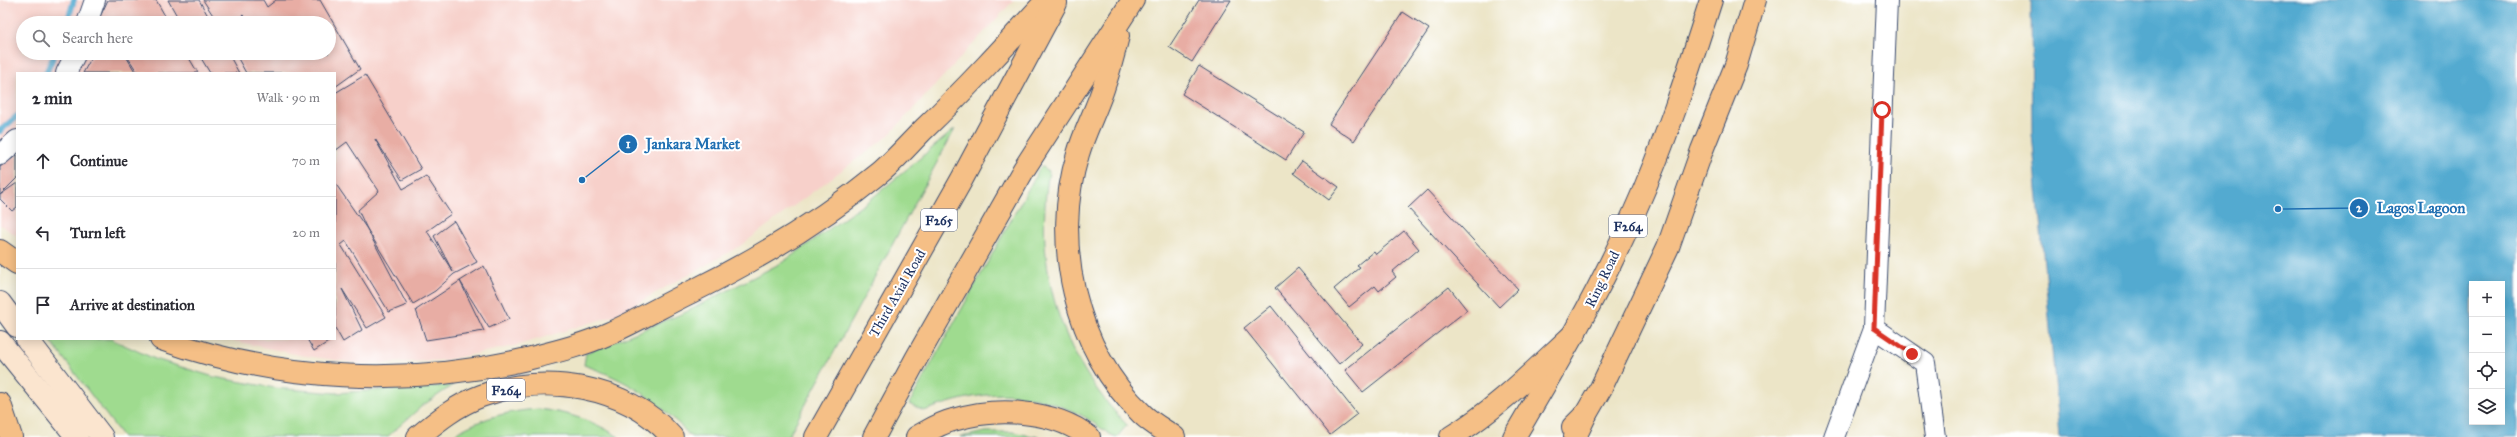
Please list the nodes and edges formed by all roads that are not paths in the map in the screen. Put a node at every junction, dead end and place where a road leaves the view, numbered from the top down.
1 (95, 0) edge
2 (1047, 0) edge
3 (1057, 0) edge
4 (1711, 0) edge
5 (1754, 0) edge
6 (1887, 0) edge
7 (1128, 9) edge
8 (89, 16) edge
9 (72, 60) edge
10 (66, 72) edge
11 (16, 141) edge
12 (0, 155) edge
13 (0, 251) edge
14 (16, 262) edge
15 (0, 303) edge
16 (16, 325) edge
17 (1874, 328) junction
18 (1575, 333) junction
19 (28, 340) edge
20 (164, 340) edge
21 (0, 342) edge
22 (0, 404) edge
23 (1586, 414) junction
24 (11, 437) edge
25 (77, 437) edge
26 (102, 437) edge
27 (418, 437) edge
28 (672, 437) edge
29 (816, 437) edge
30 (874, 437) edge
31 (917, 437) edge
32 (1089, 437) edge
33 (1174, 437) edge
34 (1451, 437) edge
35 (1514, 437) edge
36 (1564, 437) edge
37 (1575, 437) edge
38 (1834, 437) edge
39 (1935, 437) edge

1 - 8 street
2 - 20 main road
3 - 29 main road, Third Axial Road / F265
4 - 18 main road, Ring Road / F264
5 - 23 main road
6 - 17 street
7 - 30 main road
7 - 33 main road
9 - 10 street
11 - 12 street
13 - 14 main road
15 - 16 main road
17 - 38 street
17 - 39 street
18 - 34 main road
18 - 35 main road, Ring Road / F264
19 - 26 main road
21 - 25 main road
22 - 24 main road
23 - 36 main road
23 - 37 main road
27 - 28 main road, F264
31 - 32 main road

